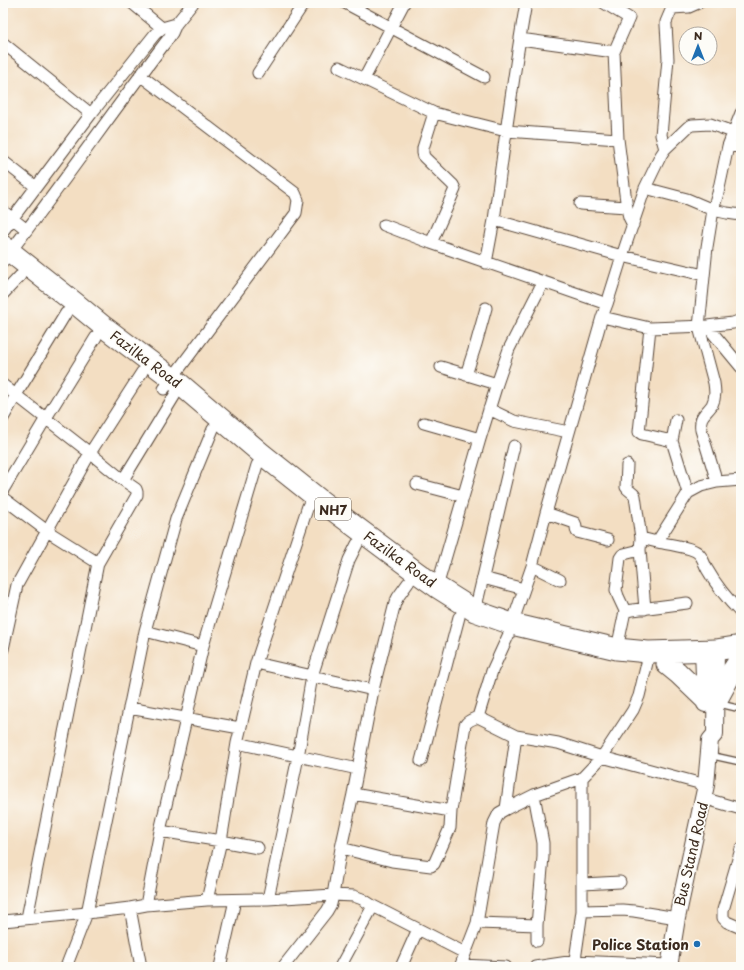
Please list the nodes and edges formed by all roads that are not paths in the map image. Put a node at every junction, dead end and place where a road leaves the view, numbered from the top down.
1 (132, 3) edge
2 (193, 3) edge
3 (304, 3) edge
4 (345, 3) edge
5 (404, 3) edge
6 (526, 3) edge
7 (604, 3) edge
8 (698, 3) edge
9 (176, 24) junction
10 (162, 28) junction
11 (391, 28) junction
12 (520, 39) junction
13 (3, 43) edge
14 (614, 52) junction
15 (339, 67) dead end
16 (258, 72) dead end
17 (140, 76) junction
18 (484, 77) dead end
19 (364, 79) junction
20 (434, 113) junction
21 (741, 113) edge
22 (91, 114) junction
23 (506, 131) junction
24 (733, 132) junction
25 (618, 138) junction
26 (728, 146) junction
27 (741, 147) edge
28 (665, 149) junction
29 (3, 161) edge
30 (36, 187) junction
31 (645, 188) junction
32 (580, 204) dead end
33 (627, 207) junction
34 (713, 210) junction
35 (3, 211) edge
36 (741, 215) edge
37 (13, 219) junction
38 (494, 220) junction
39 (384, 225) dead end
40 (633, 225) junction
41 (27, 230) junction
42 (3, 231) edge
43 (431, 243) junction
44 (5, 256) edge
45 (622, 256) junction
46 (486, 263) junction
47 (704, 275) junction
48 (20, 276) junction
49 (543, 282) junction
50 (3, 294) edge
51 (607, 304) junction
52 (486, 308) dead end
53 (66, 313) junction
54 (602, 317) junction
55 (741, 320) edge
56 (703, 326) junction
57 (650, 328) junction
58 (96, 337) junction
59 (441, 367) dead end
60 (741, 367) edge
61 (142, 372) junction
62 (466, 375) junction
63 (497, 384) junction
64 (3, 385) edge
65 (173, 388) junction
66 (16, 395) junction
67 (489, 409) junction
68 (3, 418) edge
69 (46, 418) junction
70 (676, 420) dead end
71 (424, 424) dead end
72 (212, 429) junction
73 (569, 432) junction
74 (480, 439) junction
75 (672, 440) junction
76 (514, 446) dead end
77 (90, 453) junction
78 (257, 465) junction
79 (627, 465) dead end
80 (123, 480) junction
81 (741, 480) edge
82 (717, 482) junction
83 (417, 484) dead end
84 (3, 490) edge
85 (688, 493) junction
86 (463, 496) junction
87 (3, 498) edge
88 (308, 506) junction
89 (546, 513) junction
90 (47, 531) junction
91 (641, 538) junction
92 (608, 540) dead end
93 (656, 542) junction
94 (357, 544) junction
95 (640, 550) junction
96 (98, 563) junction
97 (532, 566) junction
98 (483, 578) junction
99 (560, 580) dead end
100 (408, 582) junction
101 (437, 587) junction
102 (524, 589) junction
103 (687, 603) dead end
104 (645, 609) junction
105 (625, 611) junction
106 (741, 613) edge
107 (467, 614) junction
108 (510, 630) junction
109 (145, 632) junction
110 (203, 646) junction
111 (741, 646) edge
112 (3, 649) edge
113 (617, 649) junction
114 (710, 657) junction
115 (741, 658) edge
116 (256, 663) junction
117 (647, 663) junction
118 (667, 664) junction
119 (312, 676) junction
120 (373, 690) junction
121 (710, 700) junction
122 (129, 708) junction
123 (741, 709) edge
124 (478, 717) junction
125 (186, 718) junction
126 (240, 728) junction
127 (516, 736) junction
128 (237, 743) junction
129 (710, 748) junction
130 (298, 757) junction
131 (602, 757) junction
132 (421, 761) dead end
133 (741, 762) edge
134 (358, 769) junction
135 (582, 778) junction
136 (705, 792) junction
137 (353, 794) junction
138 (534, 795) junction
139 (506, 809) junction
140 (741, 809) edge
141 (451, 811) junction
142 (160, 831) junction
143 (221, 840) junction
144 (258, 848) dead end
145 (341, 848) junction
146 (741, 849) edge
147 (739, 863) edge
148 (620, 882) dead end
149 (583, 884) junction
150 (333, 895) junction
151 (268, 899) junction
152 (207, 900) junction
153 (235, 900) junction
154 (146, 904) junction
155 (373, 906) junction
156 (130, 908) junction
157 (582, 912) junction
158 (87, 913) junction
159 (27, 918) junction
160 (677, 918) junction
161 (3, 921) edge
162 (477, 923) junction
163 (537, 925) junction
164 (741, 928) edge
165 (418, 929) junction
166 (537, 941) dead end
167 (465, 953) junction
168 (574, 964) edge
169 (460, 966) edge
170 (671, 966) edge
171 (66, 967) edge
172 (141, 967) edge
173 (220, 967) edge
174 (283, 967) edge
175 (340, 967) edge
176 (402, 967) edge
177 (506, 967) edge
178 (534, 967) edge

1 - 10 street
2 - 9 street
3 - 16 street
4 - 11 street
5 - 11 street
6 - 12 street
7 - 14 street
8 - 28 street
9 - 10 street
9 - 17 street
10 - 22 street
11 - 18 street
11 - 19 street
12 - 14 street
12 - 23 street
13 - 22 street
14 - 25 street
15 - 19 street
17 - 41 street
17 - 65 street
19 - 20 street
20 - 23 street
20 - 43 street
21 - 24 street
22 - 30 street
23 - 25 street
23 - 38 street
24 - 26 street
24 - 28 street
25 - 33 street
26 - 27 street
26 - 34 street
28 - 31 street
29 - 30 street
30 - 37 street
31 - 34 street
31 - 40 street
32 - 33 street
33 - 40 street
34 - 36 street
34 - 47 street
35 - 37 street
37 - 41 street
37 - 42 street
38 - 45 street
38 - 46 street
39 - 43 street
40 - 45 street
41 - 44 street
43 - 46 street
44 - 48 highway, Fazilka Road / NH7
44 - 65 highway, Fazilka Road / NH7
45 - 47 street
45 - 51 street
46 - 49 street
47 - 56 street
48 - 50 street
48 - 53 highway, Fazilka Road / NH7
49 - 51 street
49 - 63 street
51 - 54 street
52 - 62 street
53 - 58 highway, Fazilka Road / NH7
53 - 66 street
54 - 57 street
54 - 73 street
55 - 56 street
56 - 57 street
56 - 60 street
56 - 82 street
57 - 75 street
58 - 61 highway, Fazilka Road / NH7
58 - 69 street
59 - 62 street
61 - 65 highway, Fazilka Road / NH7
61 - 77 street
62 - 63 street
63 - 67 street
64 - 66 street
65 - 72 highway, Fazilka Road / NH7
65 - 80 street
65 - 101 highway, Fazilka Road / NH7
66 - 68 street
66 - 69 street
67 - 73 street
67 - 74 street
69 - 77 street
69 - 84 street
70 - 75 street
71 - 74 street
72 - 78 highway, Fazilka Road / NH7
72 - 109 street
73 - 89 street
74 - 86 street
75 - 85 street
76 - 98 street
77 - 80 street
77 - 90 street
78 - 88 highway, Fazilka Road / NH7
78 - 110 street
79 - 91 street
80 - 96 street
81 - 82 street
82 - 85 street
83 - 86 street
85 - 93 street
86 - 101 street
87 - 90 street
88 - 94 highway, Fazilka Road / NH7
88 - 116 street
89 - 92 street
89 - 97 street
90 - 96 street
90 - 112 street
91 - 93 street
91 - 95 street
93 - 106 street
94 - 100 highway, Fazilka Road / NH7
94 - 119 street
95 - 104 street
95 - 105 street
96 - 159 street
97 - 99 street
97 - 102 street
98 - 102 street
98 - 107 street
100 - 107 highway, Fazilka Road / NH7
100 - 120 street
101 - 107 highway, Fazilka Road / NH7
102 - 108 street
103 - 104 street
104 - 105 street
105 - 113 street
107 - 108 highway, Fazilka Road / NH7
107 - 132 street
108 - 113 highway, Fazilka Road / NH7
108 - 117 highway, Fazilka Road / NH7
108 - 124 street
109 - 110 street
109 - 122 street
110 - 125 street
111 - 114 highway, NH7
113 - 114 highway, Fazilka Road / NH7
114 - 115 highway, NH7
114 - 118 highway, Fazilka Road / NH7
114 - 121 main road, Bus Stand Road
115 - 121 highway
116 - 119 street
116 - 126 street
117 - 118 highway, Fazilka Road / NH7
117 - 131 street
118 - 121 highway
119 - 120 street
119 - 130 street
120 - 134 street
121 - 123 lane
121 - 129 main road, Bus Stand Road
122 - 125 street
122 - 158 street
124 - 127 street
124 - 141 street
125 - 126 street
125 - 142 street
126 - 128 street
127 - 131 street
127 - 139 street
128 - 130 street
128 - 143 street
129 - 133 lane
129 - 136 main road, Bus Stand Road
130 - 134 street
130 - 151 street
131 - 135 street
131 - 136 street
134 - 137 street
135 - 138 street
135 - 149 street
136 - 140 street
136 - 160 main road, Bus Stand Road
137 - 141 street
137 - 145 street
138 - 139 street
138 - 163 street
139 - 162 street
141 - 145 street
142 - 143 street
142 - 154 street
143 - 144 street
143 - 152 street
145 - 150 street
146 - 147 street
147 - 164 street
148 - 149 street
149 - 157 street
150 - 151 street
150 - 155 street
150 - 174 street
151 - 153 street
152 - 153 street
152 - 154 street
153 - 173 street
154 - 156 street
155 - 165 street
155 - 175 street
156 - 158 street
156 - 172 street
157 - 160 street
157 - 168 street
158 - 159 street
158 - 171 street
159 - 161 street
160 - 170 main road, Bus Stand Road
162 - 163 street
162 - 167 street
163 - 166 street
165 - 167 street
165 - 176 street
167 - 169 street
168 - 170 street
168 - 178 street
169 - 177 street

